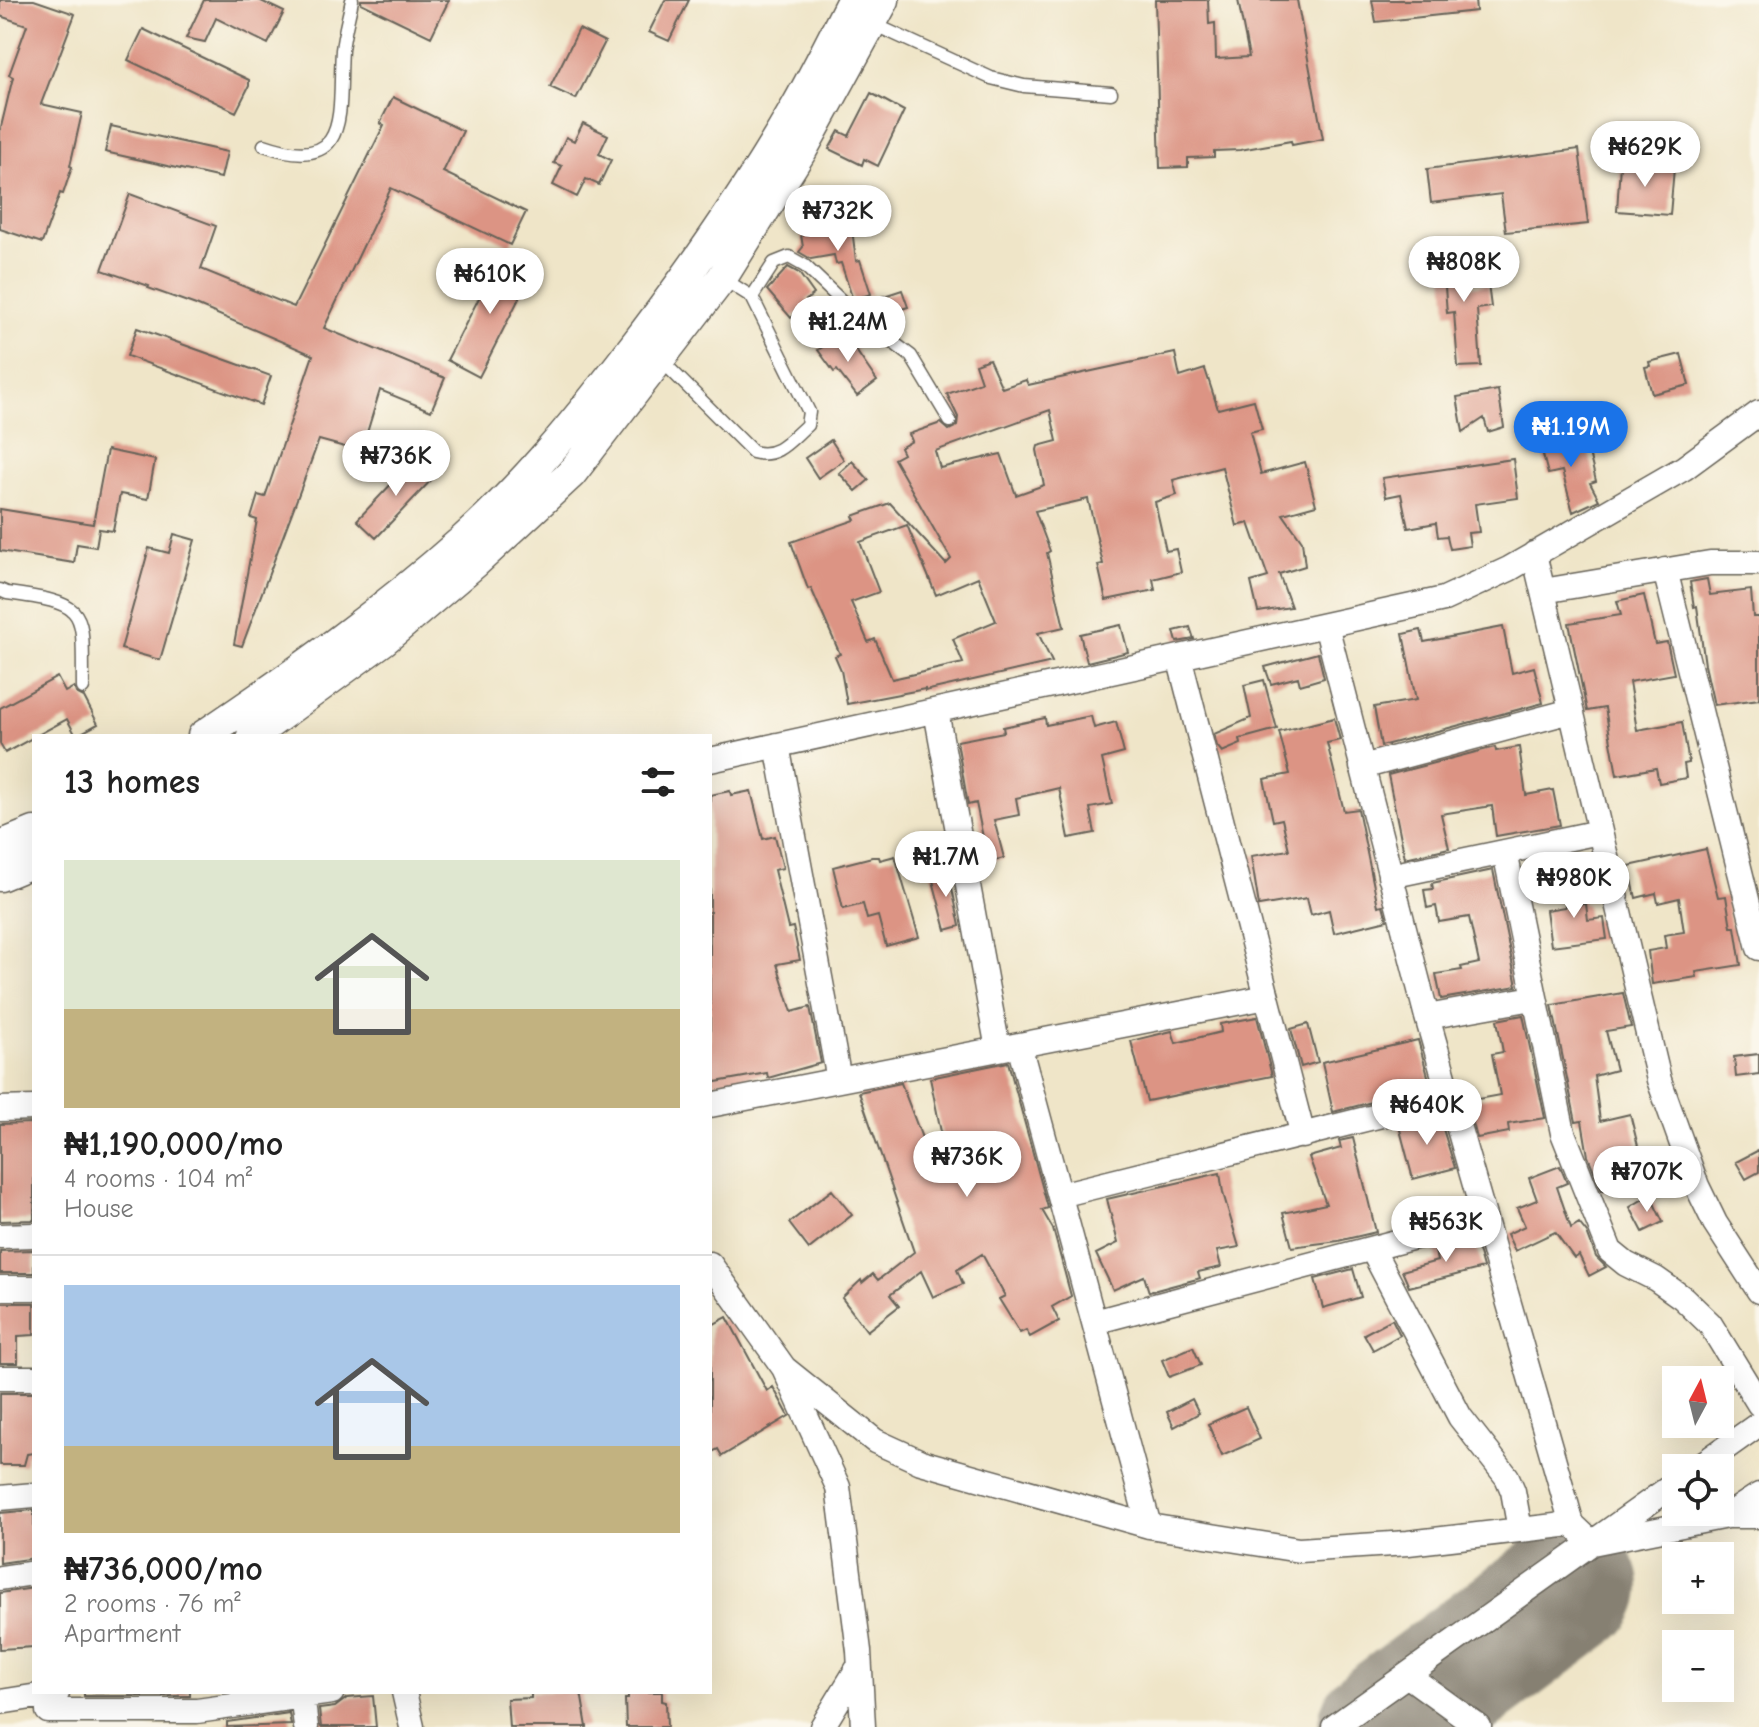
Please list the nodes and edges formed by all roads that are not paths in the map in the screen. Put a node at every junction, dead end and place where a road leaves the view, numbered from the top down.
1 (352, 0) edge
2 (869, 8) edge
3 (1111, 93) dead end
4 (264, 145) dead end
5 (722, 278) junction
6 (752, 297) junction
7 (660, 359) junction
8 (1759, 413) edge
9 (950, 421) dead end
10 (1534, 554) junction
11 (1759, 563) edge
12 (1665, 570) junction
13 (0, 590) edge
14 (1543, 591) junction
15 (1326, 625) junction
16 (1179, 657) junction
17 (83, 688) dead end
18 (936, 711) junction
19 (1571, 711) junction
20 (264, 733) edge
21 (206, 734) edge
22 (777, 745) junction
23 (712, 760) edge
24 (1362, 767) junction
25 (1599, 832) junction
26 (32, 833) edge
27 (0, 846) edge
28 (1505, 852) junction
29 (32, 863) edge
30 (0, 876) edge
31 (1390, 876) junction
32 (1754, 904) edge
33 (1759, 948) edge
34 (1267, 997) junction
35 (1533, 998) junction
36 (1427, 1017) junction
37 (1009, 1047) junction
38 (839, 1080) junction
39 (1450, 1098) junction
40 (712, 1105) edge
41 (32, 1108) edge
42 (0, 1109) edge
43 (1303, 1136) junction
44 (1060, 1195) junction
45 (1483, 1219) junction
46 (32, 1235) edge
47 (0, 1236) edge
48 (1372, 1249) junction
49 (712, 1270) edge
50 (0, 1288) edge
51 (32, 1288) edge
52 (1759, 1291) edge
53 (719, 1292) edge
54 (1094, 1322) junction
55 (784, 1368) junction
56 (0, 1378) edge
57 (32, 1378) edge
58 (1759, 1404) edge
59 (1759, 1424) edge
60 (1717, 1454) edge
61 (1662, 1493) edge
62 (32, 1495) edge
63 (1759, 1495) edge
64 (0, 1498) edge
65 (1734, 1511) edge
66 (1734, 1516) edge
67 (1759, 1516) edge
68 (1572, 1524) junction
69 (1149, 1526) junction
70 (1677, 1526) edge
71 (1520, 1530) junction
72 (1592, 1543) junction
73 (32, 1573) edge
74 (0, 1578) edge
75 (858, 1668) junction
76 (1407, 1675) junction
77 (302, 1694) edge
78 (404, 1694) edge
79 (0, 1702) edge
80 (51, 1706) edge
81 (197, 1710) edge
82 (306, 1727) edge
83 (412, 1727) edge
84 (822, 1727) edge
85 (863, 1727) edge
86 (1334, 1727) edge
87 (1479, 1727) edge

1 - 4 lane
2 - 3 lane
2 - 5 street
2 - 21 street
5 - 6 lane
5 - 7 street
6 - 7 lane
6 - 9 lane
7 - 20 street
8 - 10 street
10 - 14 street
10 - 15 street
11 - 12 street
12 - 14 street
12 - 32 street
13 - 17 lane
14 - 19 street
15 - 16 street
15 - 24 street
16 - 18 street
16 - 34 street
18 - 22 street
18 - 37 street
19 - 24 street
19 - 25 street
22 - 23 street
22 - 38 street
24 - 31 street
25 - 28 street
25 - 52 street
26 - 27 street
28 - 31 street
28 - 35 street
29 - 30 street
31 - 36 street
32 - 33 street
34 - 37 street
34 - 43 street
35 - 36 street
35 - 58 street
36 - 39 street
37 - 38 street
37 - 44 street
38 - 40 street
39 - 43 street
39 - 45 street
41 - 42 street
43 - 44 street
44 - 54 street
45 - 48 street
45 - 68 street
46 - 47 street
48 - 54 street
48 - 71 street
49 - 53 street
50 - 51 street
53 - 55 street
54 - 69 street
55 - 69 street
55 - 75 street
56 - 57 street
59 - 60 street
61 - 72 street
62 - 64 street
63 - 65 street
66 - 67 street
68 - 71 street
68 - 72 street
69 - 71 street
70 - 72 street
72 - 76 street
73 - 74 street
75 - 84 street
75 - 85 street
76 - 86 street
76 - 87 street
77 - 81 street
77 - 82 street
78 - 83 street
79 - 80 street
80 - 81 street

